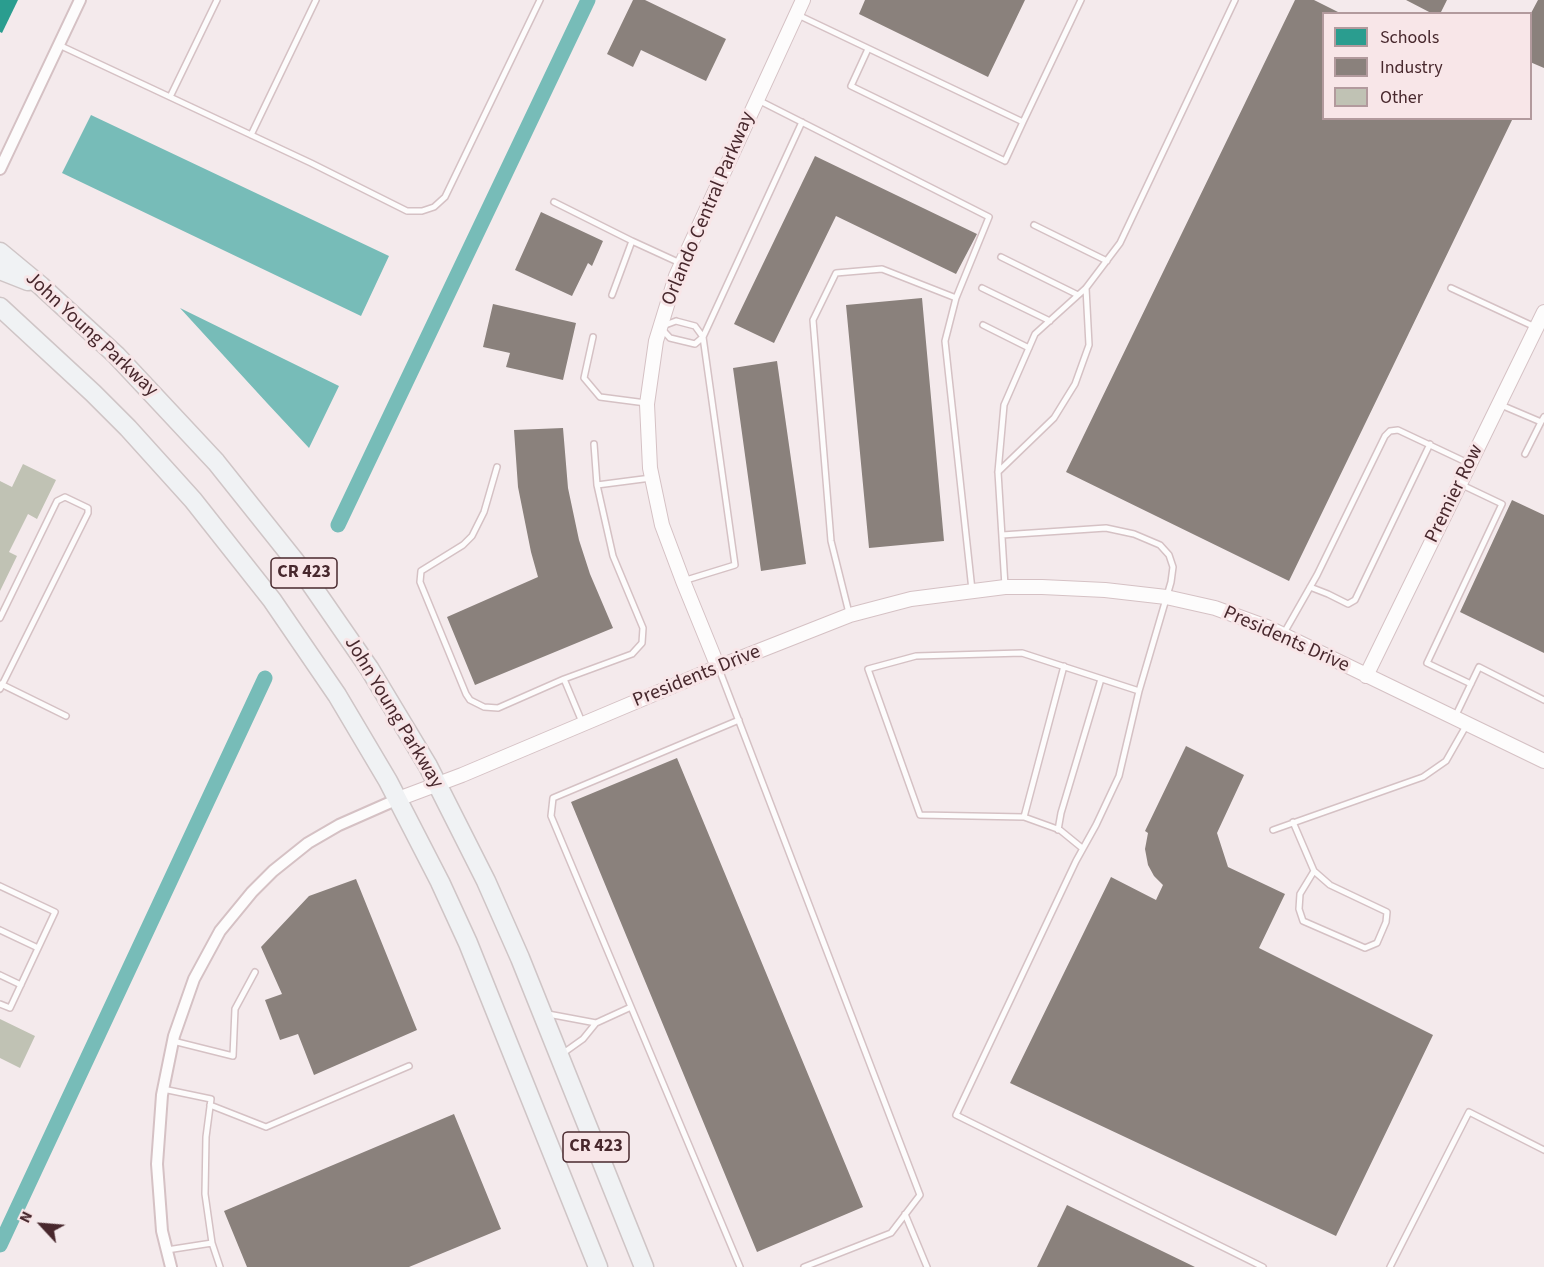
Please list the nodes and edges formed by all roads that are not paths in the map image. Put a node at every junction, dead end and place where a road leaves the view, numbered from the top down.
1 (80, 0) edge
2 (217, 0) edge
3 (316, 0) edge
4 (540, 0) edge
5 (803, 0) edge
6 (1081, 0) edge
7 (1235, 0) edge
8 (796, 14) junction
9 (59, 45) junction
10 (868, 49) junction
11 (170, 97) junction
12 (757, 100) junction
13 (802, 122) junction
14 (1023, 122) junction
15 (251, 135) junction
16 (0, 170) edge
17 (554, 202) dead end
18 (1034, 225) dead end
19 (632, 241) junction
20 (0, 252) edge
21 (1001, 257) dead end
22 (1107, 261) junction
23 (681, 264) junction
24 (0, 270) edge
25 (41, 286) junction
26 (982, 288) dead end
27 (1086, 288) junction
28 (1451, 288) dead end
29 (612, 295) dead end
30 (1078, 295) junction
31 (956, 298) junction
32 (0, 307) edge
33 (1544, 312) edge
34 (1050, 321) junction
35 (983, 325) dead end
36 (660, 327) junction
37 (1536, 328) junction
38 (593, 337) dead end
39 (703, 337) junction
40 (1029, 348) junction
41 (648, 404) junction
42 (1499, 404) junction
43 (1543, 419) edge
44 (594, 444) dead end
45 (1430, 444) junction
46 (1526, 454) dead end
47 (1470, 464) junction
48 (497, 467) dead end
49 (998, 472) junction
50 (652, 478) junction
51 (1460, 484) junction
52 (597, 485) junction
53 (1002, 535) junction
54 (682, 581) junction
55 (1310, 587) junction
56 (1005, 588) junction
57 (972, 590) junction
58 (1166, 597) junction
59 (850, 615) junction
60 (0, 618) edge
61 (1282, 635) junction
62 (1064, 666) junction
63 (718, 667) junction
64 (1366, 676) junction
65 (564, 679) junction
66 (1101, 679) junction
67 (1471, 684) junction
68 (1, 686) edge
69 (1138, 691) junction
70 (1544, 700) edge
71 (66, 716) dead end
72 (739, 720) junction
73 (1461, 721) junction
74 (583, 724) junction
75 (1544, 761) edge
76 (437, 784) junction
77 (398, 799) junction
78 (1024, 817) junction
79 (1293, 822) junction
80 (1058, 830) junction
81 (1273, 830) dead end
82 (1082, 849) junction
83 (1314, 871) junction
84 (0, 886) edge
85 (0, 930) edge
86 (38, 948) junction
87 (255, 972) dead end
88 (0, 975) edge
89 (21, 985) junction
90 (0, 1004) edge
91 (631, 1007) junction
92 (542, 1012) junction
93 (596, 1023) junction
94 (173, 1041) junction
95 (559, 1056) junction
96 (409, 1066) dead end
97 (163, 1089) junction
98 (210, 1105) junction
99 (1544, 1149) edge
100 (905, 1214) junction
101 (212, 1243) junction
102 (167, 1250) junction
103 (171, 1267) edge
104 (220, 1267) edge
105 (598, 1267) edge
106 (644, 1267) edge
107 (740, 1267) edge
108 (804, 1267) edge
109 (927, 1267) edge
110 (1263, 1267) edge
111 (1390, 1267) edge

1 - 9 street
2 - 11 lane
3 - 15 lane
4 - 15 lane
5 - 8 street, Orlando Central Parkway
6 - 14 lane
7 - 22 lane
8 - 10 lane
8 - 12 street, Orlando Central Parkway
9 - 11 lane
9 - 16 street
10 - 14 lane
10 - 14 lane
11 - 15 lane
12 - 13 lane
12 - 23 street, Orlando Central Parkway
13 - 31 lane
13 - 39 lane
17 - 19 lane
18 - 22 lane
19 - 23 lane
19 - 29 lane
20 - 25 highway, John Young Parkway / CR 423
21 - 30 lane
22 - 27 lane
23 - 36 street, Orlando Central Parkway
24 - 25 highway
25 - 76 highway, John Young Parkway / CR 423
26 - 34 lane
27 - 30 lane
27 - 49 lane
28 - 37 lane
30 - 34 lane
31 - 57 lane
31 - 59 lane
32 - 77 highway, John Young Parkway / CR 423
33 - 37 street, Premier Row
34 - 40 lane
35 - 40 lane
36 - 39 lane
36 - 39 lane
36 - 41 street, Orlando Central Parkway
37 - 42 street, Premier Row
38 - 41 lane
39 - 54 lane
40 - 49 lane
41 - 50 street, Orlando Central Parkway
42 - 43 lane
42 - 47 street, Premier Row
43 - 46 lane
44 - 52 lane
45 - 47 lane
45 - 55 lane
45 - 55 lane
47 - 51 street, Premier Row
48 - 65 lane
49 - 53 lane
50 - 52 lane
50 - 54 street, Orlando Central Parkway
51 - 64 street, Premier Row
51 - 67 lane
52 - 65 lane
53 - 56 lane
53 - 58 lane
54 - 63 street, Orlando Central Parkway
55 - 61 lane
56 - 57 street, Presidents Drive
56 - 58 street, Presidents Drive
57 - 59 street, Presidents Drive
58 - 61 street, Presidents Drive
58 - 69 lane
59 - 63 street, Presidents Drive
60 - 68 lane
61 - 64 street, Presidents Drive
62 - 66 lane
62 - 78 lane
62 - 78 lane
63 - 72 lane
63 - 74 street, Presidents Drive
64 - 73 street, Presidents Drive
65 - 74 lane
66 - 69 lane
66 - 80 lane
67 - 70 lane
67 - 73 lane
68 - 71 lane
69 - 82 lane
72 - 91 lane
72 - 100 lane
73 - 75 street, Presidents Drive
73 - 79 lane
74 - 76 street, Presidents Drive
76 - 77 street, Presidents Drive
76 - 92 highway, John Young Parkway / CR 423
77 - 94 street, Presidents Drive
77 - 105 highway, John Young Parkway / CR 423
78 - 80 lane
79 - 81 lane
79 - 83 lane
80 - 82 lane
82 - 110 lane
83 - 83 lane
84 - 86 lane
85 - 86 lane
86 - 89 lane
87 - 94 lane
88 - 89 lane
89 - 90 lane
91 - 93 lane
91 - 107 lane
92 - 93 lane
92 - 95 highway, John Young Parkway / CR 423
93 - 95 lane
94 - 97 street, Presidents Drive
95 - 106 highway, John Young Parkway / CR 423
96 - 98 lane
97 - 98 lane
97 - 102 street, Presidents Drive
98 - 101 lane
99 - 111 lane
100 - 108 lane
100 - 109 lane
101 - 102 lane
101 - 104 lane
102 - 103 street, Presidents Drive

